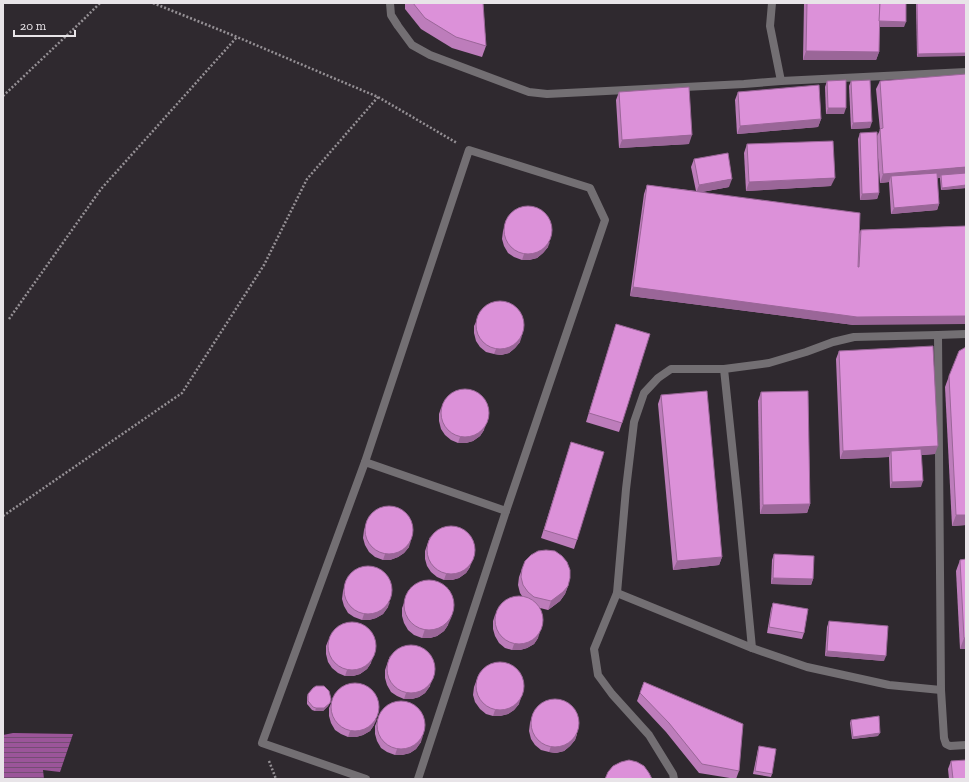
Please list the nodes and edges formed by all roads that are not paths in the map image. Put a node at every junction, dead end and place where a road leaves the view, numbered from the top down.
1 (390, 3) edge
2 (772, 3) edge
3 (966, 72) edge
4 (781, 81) junction
5 (966, 334) edge
6 (938, 335) junction
7 (724, 369) junction
8 (365, 462) junction
9 (506, 511) junction
10 (617, 593) junction
11 (752, 648) junction
12 (941, 690) junction
13 (966, 745) edge
14 (366, 779) edge
15 (418, 779) edge
16 (674, 779) edge

1 - 4 lane
2 - 4 lane
3 - 4 lane
5 - 6 lane
6 - 7 lane
6 - 12 lane
7 - 10 lane
7 - 11 lane
8 - 9 lane
8 - 9 lane
8 - 14 lane
9 - 15 lane
10 - 11 lane
10 - 16 lane
11 - 12 lane
12 - 13 lane

